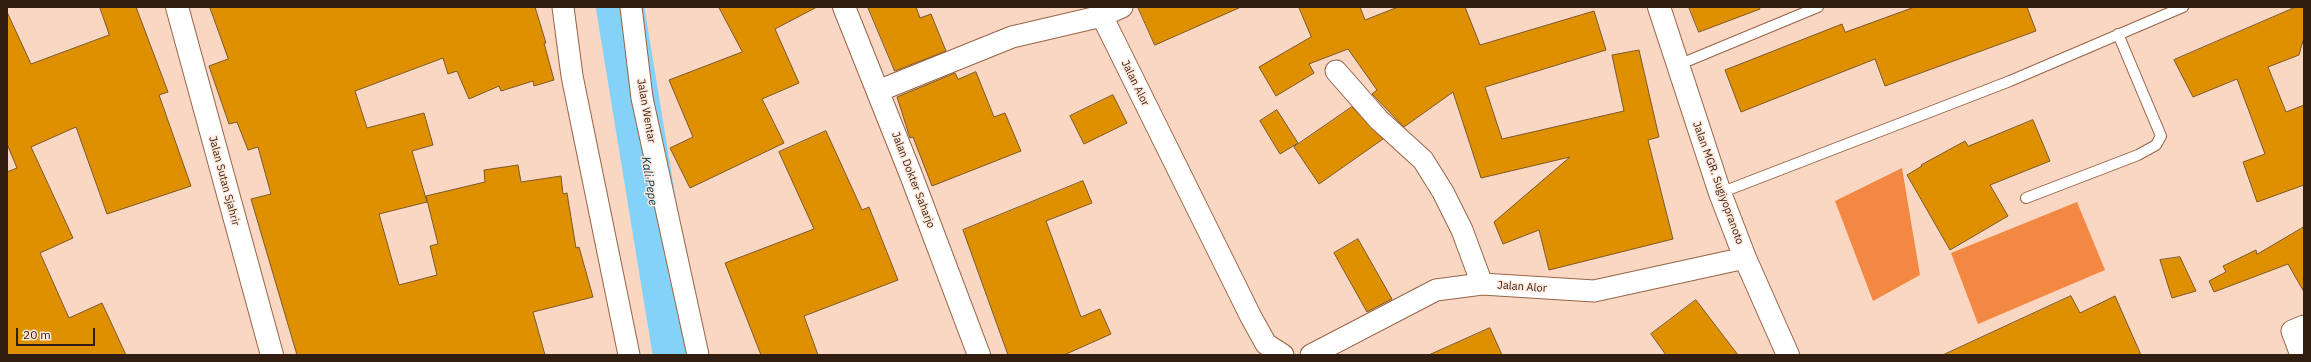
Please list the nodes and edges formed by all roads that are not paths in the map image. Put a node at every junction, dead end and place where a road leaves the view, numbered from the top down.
1 (177, 7) edge
2 (563, 7) edge
3 (631, 7) edge
4 (844, 7) edge
5 (1122, 7) edge
6 (1659, 7) edge
7 (1818, 7) edge
8 (2183, 7) edge
9 (1102, 16) junction
10 (2118, 34) junction
11 (1678, 65) junction
12 (1336, 71) dead end
13 (878, 91) junction
14 (1720, 193) junction
15 (2026, 198) dead end
16 (1745, 258) junction
17 (1482, 284) junction
18 (2304, 326) edge
19 (272, 355) edge
20 (629, 355) edge
21 (698, 355) edge
22 (979, 355) edge
23 (1283, 355) edge
24 (1311, 355) edge
25 (1788, 355) edge
26 (2301, 355) edge

1 - 19 main road, Jalan Sutan Sjahrir
2 - 20 street
3 - 21 street, Jalan Wentar
4 - 13 main road, Jalan Dokter Saharjo
5 - 9 street
6 - 11 main road, Jalan MGR. Sugiyopranoto
7 - 11 lane
8 - 10 lane
9 - 13 street
9 - 23 street, Jalan Alor
10 - 14 lane
10 - 15 lane
11 - 14 main road, Jalan MGR. Sugiyopranoto
12 - 17 street
13 - 22 main road, Jalan Dokter Saharjo
14 - 16 main road, Jalan MGR. Sugiyopranoto
16 - 17 street, Jalan Alor
16 - 25 main road, Jalan MGR. Sugiyopranoto
17 - 24 street, Jalan Alor
18 - 26 street

